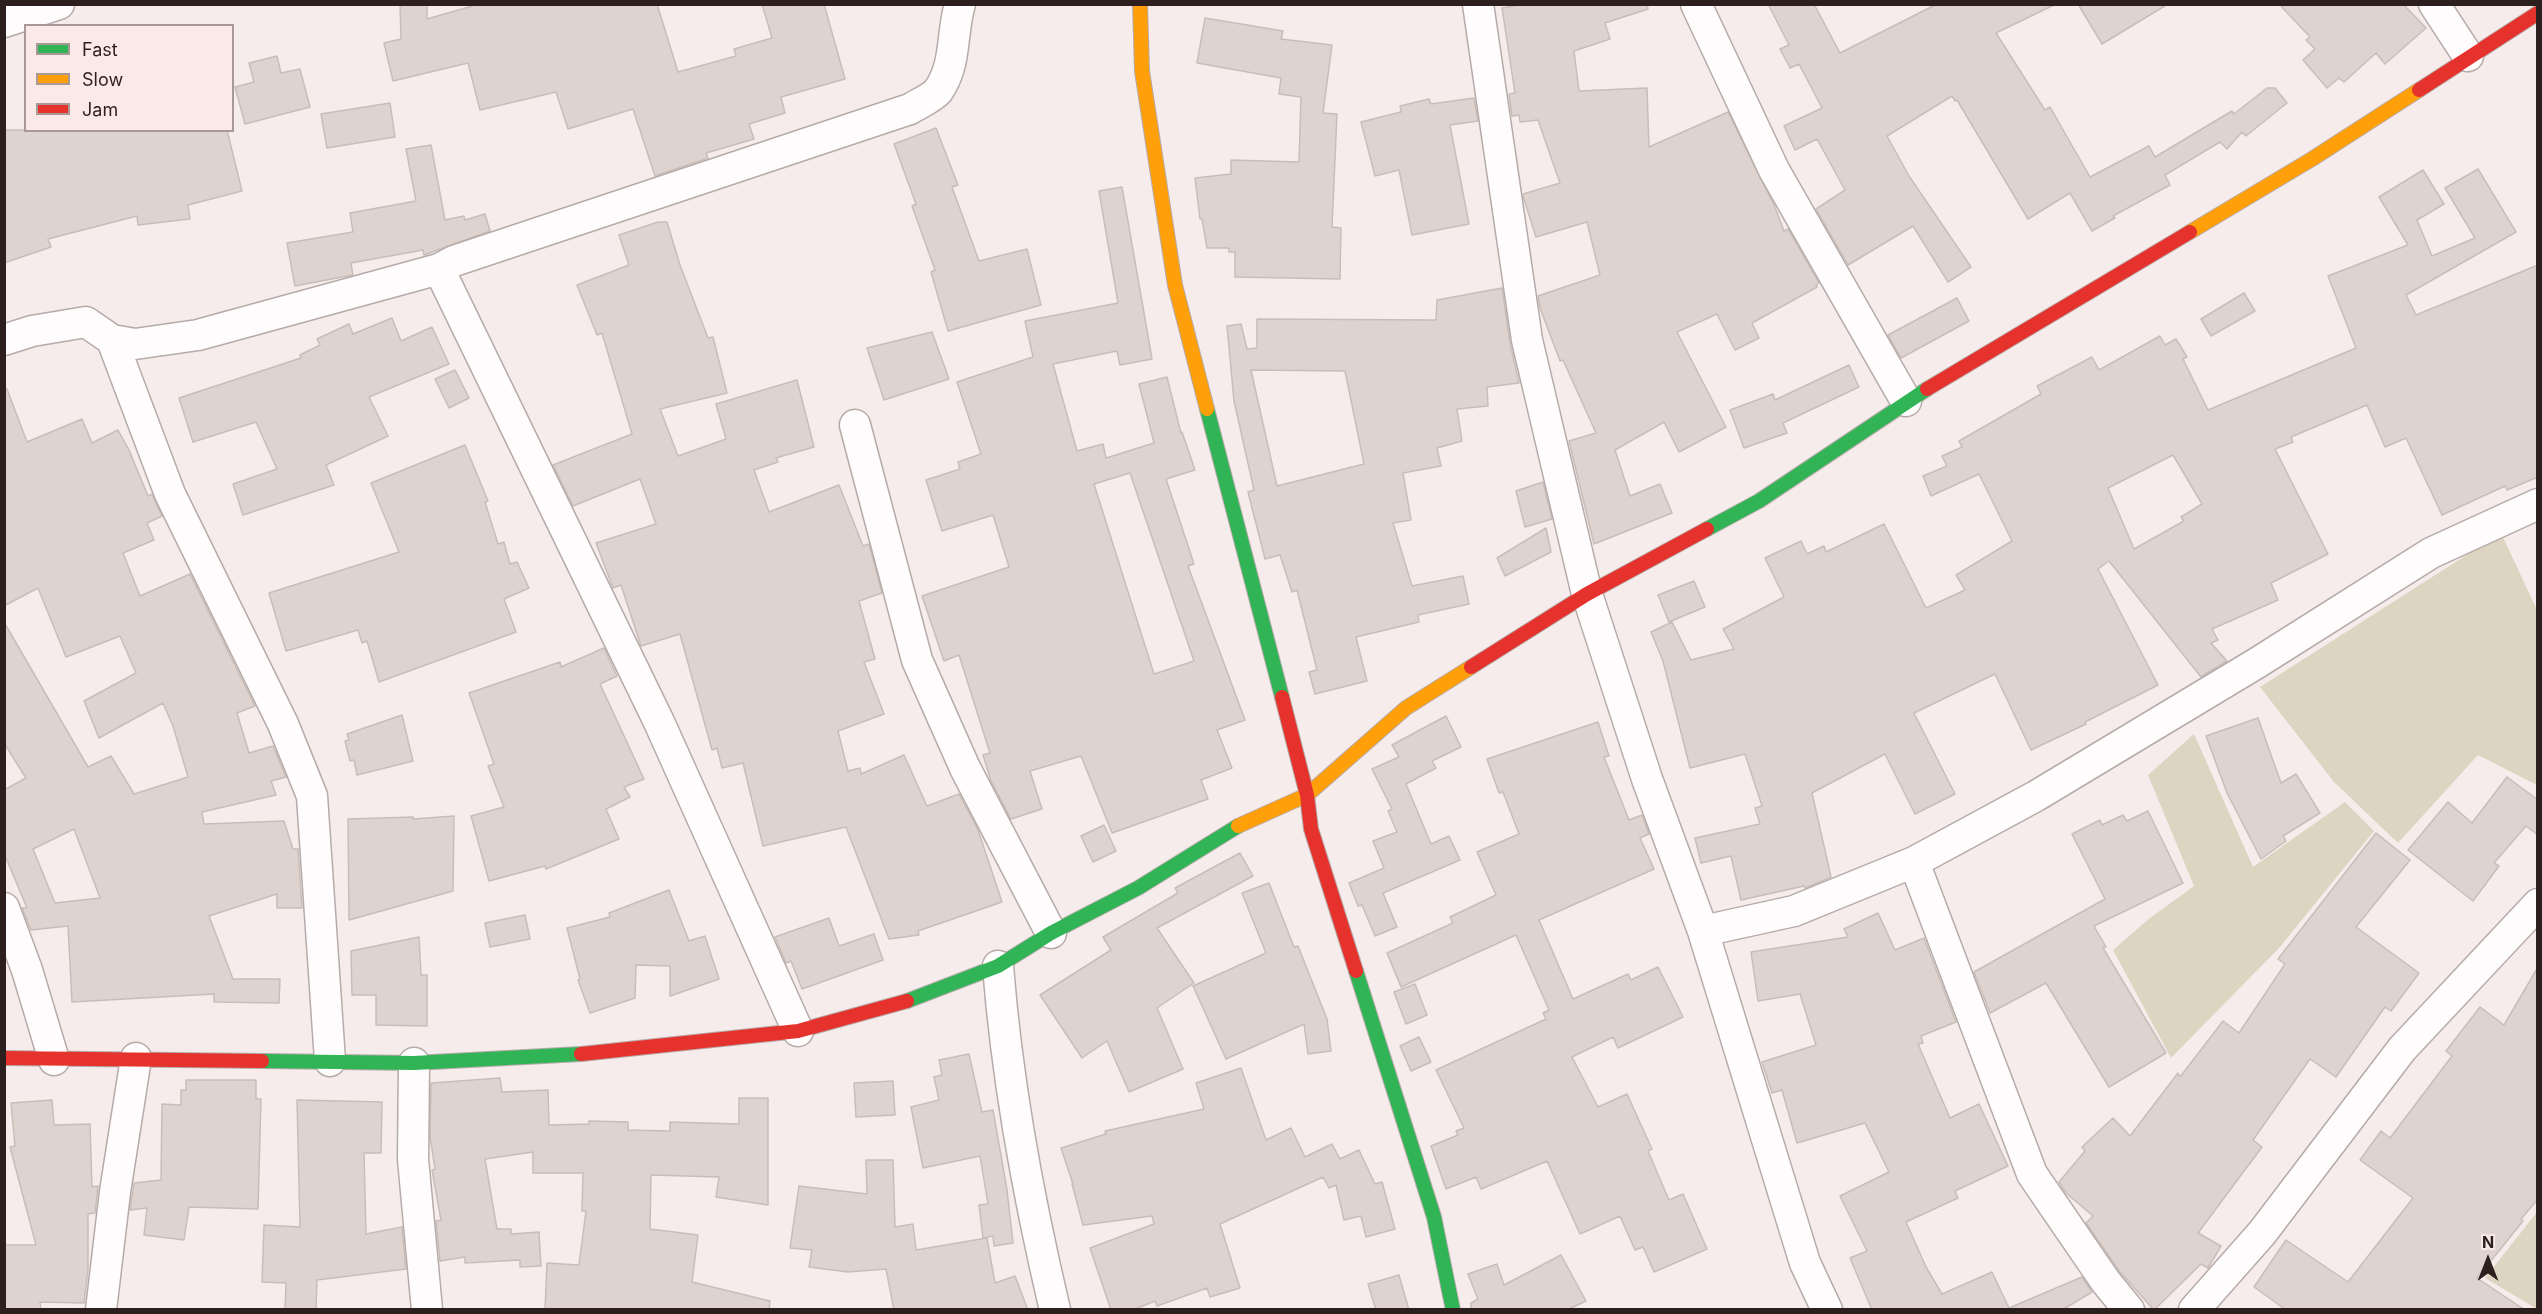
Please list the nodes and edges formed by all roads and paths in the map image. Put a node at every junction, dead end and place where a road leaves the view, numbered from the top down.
1 (59, 4) edge
2 (960, 4) edge
3 (1140, 4) edge
4 (1478, 4) edge
5 (1696, 4) edge
6 (2434, 4) edge
7 (2538, 13) edge
8 (4, 22) edge
9 (2468, 56) junction
10 (439, 269) junction
11 (4, 340) edge
12 (112, 340) junction
13 (1906, 401) junction
14 (855, 425) dead end
15 (2538, 504) edge
16 (1587, 594) junction
17 (1307, 795) junction
18 (1914, 862) junction
19 (2538, 904) edge
20 (4, 908) edge
21 (1703, 931) junction
22 (1051, 933) junction
23 (998, 966) junction
24 (798, 1031) junction
25 (4, 1058) edge
26 (136, 1058) junction
27 (54, 1060) junction
28 (330, 1061) junction
29 (414, 1063) junction
30 (102, 1310) edge
31 (427, 1310) edge
32 (1055, 1310) edge
33 (1453, 1310) edge
34 (1827, 1310) edge
35 (2129, 1310) edge
36 (2194, 1310) edge

1 - 8 street
2 - 10 street
3 - 17 street
4 - 16 street
5 - 13 street
6 - 9 street
7 - 9 street
9 - 13 street
10 - 12 street
10 - 24 street
11 - 12 street
12 - 28 street
13 - 16 street
14 - 22 street
15 - 18 street
16 - 17 street
16 - 21 street
17 - 22 street
17 - 33 street
18 - 21 street
18 - 35 street
19 - 36 street
20 - 27 street
21 - 34 street
22 - 23 street
23 - 24 street
23 - 32 street
24 - 29 street
25 - 27 street
26 - 27 street
26 - 28 street
26 - 30 street
28 - 29 street
29 - 31 street

